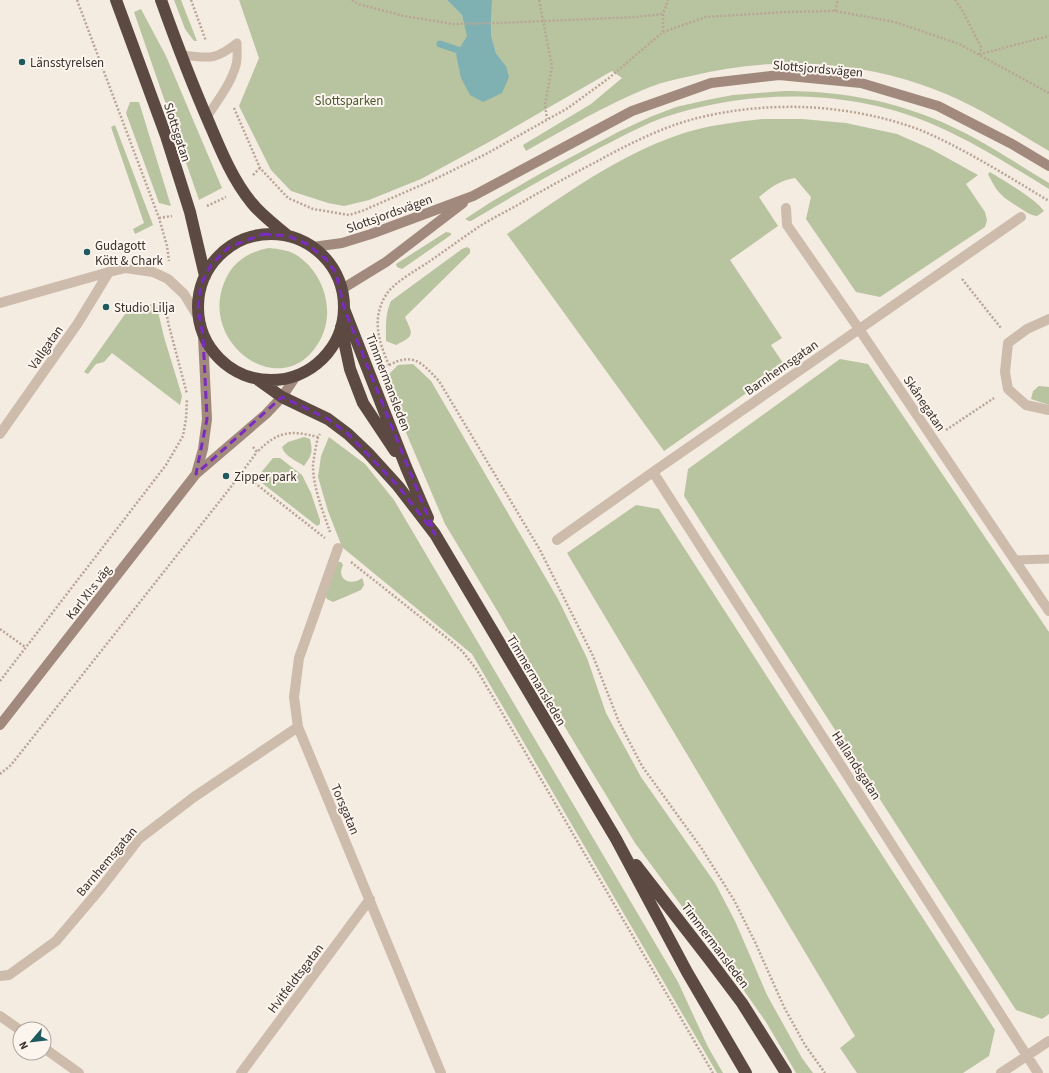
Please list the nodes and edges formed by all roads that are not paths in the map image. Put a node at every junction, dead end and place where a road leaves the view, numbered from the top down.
1 (116, 0) edge
2 (161, 0) edge
3 (181, 55) junction
4 (207, 117) junction
5 (1049, 166) edge
6 (473, 196) junction
7 (786, 208) dead end
8 (1021, 217) dead end
9 (288, 236) junction
10 (313, 247) junction
11 (108, 272) junction
12 (205, 276) junction
13 (342, 289) junction
14 (0, 303) edge
15 (344, 308) junction
16 (198, 317) junction
17 (1049, 319) edge
18 (341, 327) junction
19 (859, 329) junction
20 (203, 336) junction
21 (296, 376) junction
22 (257, 379) junction
23 (282, 397) junction
24 (1049, 410) edge
25 (0, 434) edge
26 (406, 467) junction
27 (653, 472) junction
28 (196, 474) junction
29 (435, 534) junction
30 (557, 540) dead end
31 (338, 548) road end
32 (1049, 558) edge
33 (1015, 560) junction
34 (1049, 611) edge
35 (0, 725) edge
36 (298, 727) junction
37 (616, 839) junction
38 (370, 899) junction
39 (0, 976) edge
40 (0, 1016) edge
41 (12, 1024) edge
42 (1049, 1040) edge
43 (52, 1054) edge
44 (1027, 1055) junction
45 (79, 1073) edge
46 (241, 1073) edge
47 (441, 1073) edge
48 (746, 1073) edge
49 (786, 1073) edge
50 (1001, 1073) edge
51 (1038, 1073) edge

1 - 12 highway, Slottsgatan
2 - 3 highway
3 - 4 highway
3 - 4 lane
4 - 9 highway
5 - 6 main road, Slottsjordsvägen
6 - 10 main road, Slottsjordsvägen
6 - 13 main road, Slottsjordsvägen
7 - 19 street, Skånegatan
8 - 19 street, Barnhemsgatan
9 - 10 highway
9 - 12 highway
10 - 13 highway
11 - 14 street
11 - 16 street
11 - 25 street, Vallgatan
12 - 16 highway
13 - 15 highway
15 - 18 highway
15 - 26 highway, Timmermansleden
16 - 20 highway
17 - 24 street
18 - 21 highway
18 - 26 highway, Timmermansleden
19 - 27 street, Barnhemsgatan
19 - 33 street, Skånegatan
20 - 22 highway
20 - 28 main road, Karl XI:s väg
21 - 22 highway
21 - 23 main road, Karl XI:s väg
22 - 23 highway, Timmermansleden
23 - 28 main road, Karl XI:s väg
23 - 29 highway, Timmermansleden
26 - 29 highway, Timmermansleden
27 - 30 street, Barnhemsgatan
27 - 44 street, Hallandsgatan
28 - 35 main road, Karl XI:s väg
29 - 37 highway, Timmermansleden
31 - 36 street, Torsgatan
32 - 33 lane
33 - 34 street, Skånegatan
36 - 38 street, Torsgatan
36 - 39 street, Barnhemsgatan
37 - 48 highway, Timmermansleden
37 - 49 highway, Timmermansleden
38 - 46 street, Hvitfeldtsgatan
38 - 47 street, Torsgatan
40 - 41 street
42 - 44 street
43 - 45 street
44 - 50 street
44 - 51 street, Hallandsgatan

